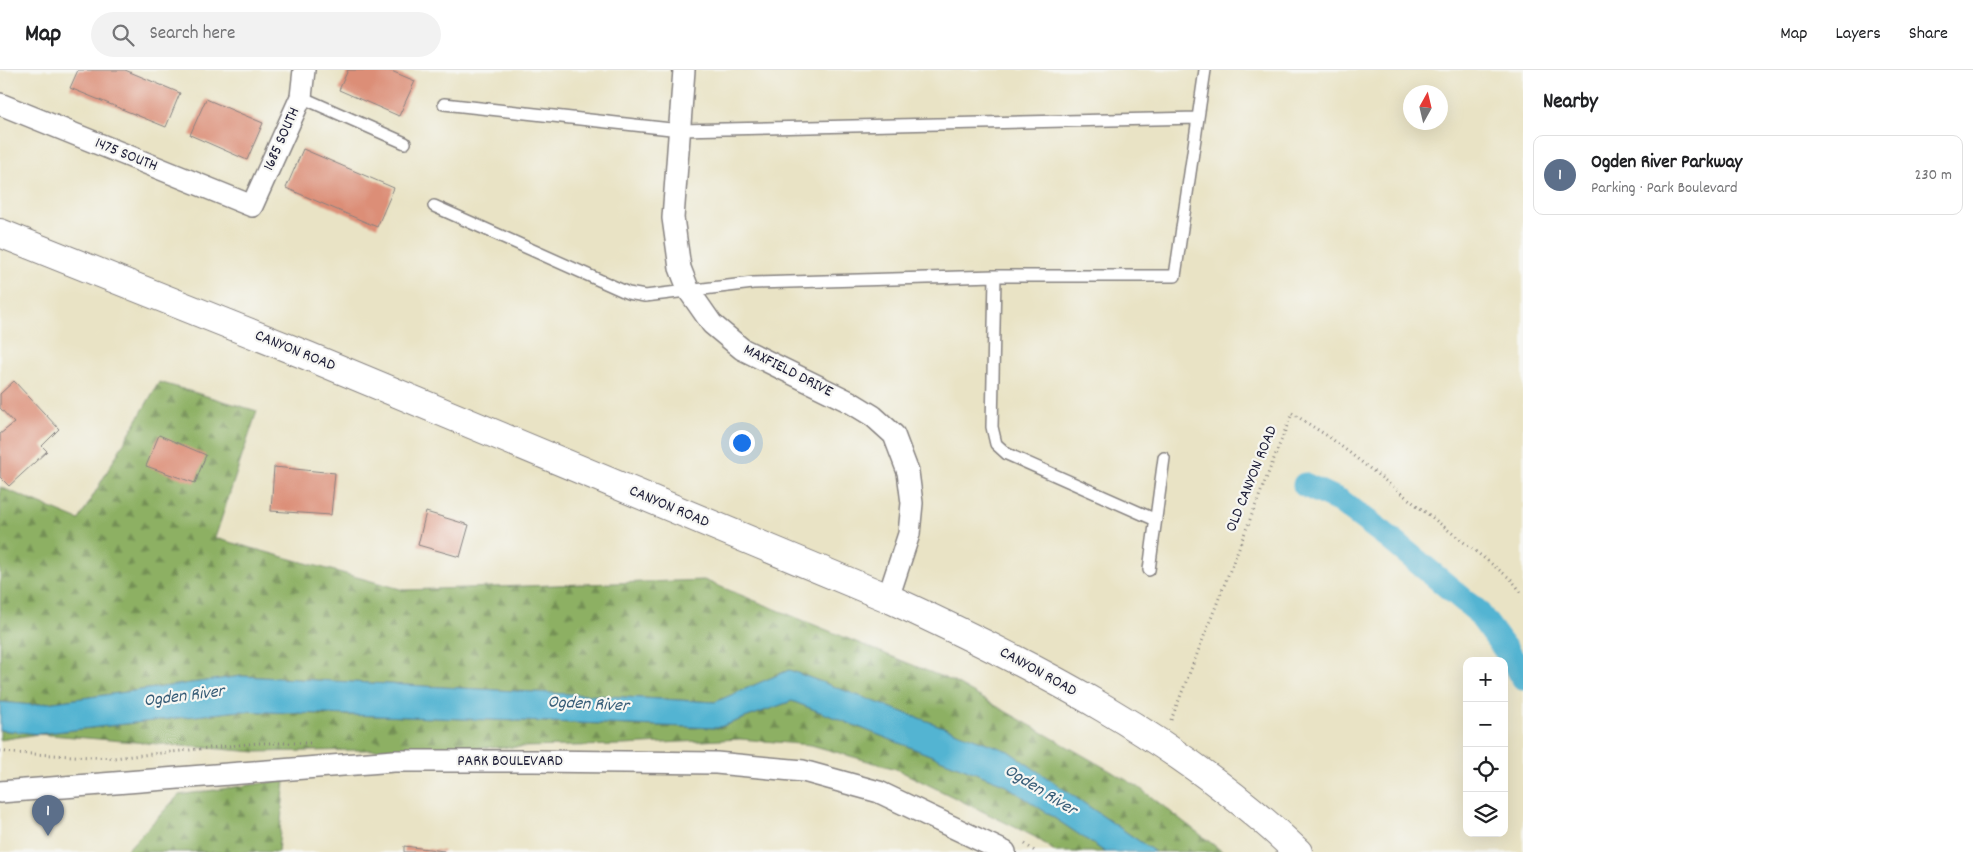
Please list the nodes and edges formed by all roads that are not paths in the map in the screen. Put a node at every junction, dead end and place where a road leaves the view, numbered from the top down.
1 (304, 70) edge
2 (684, 70) edge
3 (1205, 70) edge
4 (301, 97) junction
5 (0, 104) edge
6 (444, 104) dead end
7 (1198, 118) junction
8 (680, 130) junction
9 (405, 142) dead end
10 (252, 206) joint
11 (434, 206) dead end
12 (0, 233) edge
13 (995, 276) junction
14 (689, 291) junction
15 (1164, 458) dead end
16 (1156, 520) junction
17 (1149, 570) dead end
18 (888, 598) junction
19 (0, 792) edge
20 (1004, 852) edge
21 (1298, 852) edge

1 - 4 street, 1685 SOUTH
2 - 8 street, MAXFIELD DRIVE
3 - 7 lane
4 - 9 lane
4 - 10 street, 1685 SOUTH
5 - 10 street, 1475 SOUTH
6 - 8 lane
7 - 8 lane
7 - 13 lane
8 - 14 street, MAXFIELD DRIVE
11 - 14 lane
12 - 18 main road, CANYON ROAD
13 - 14 lane
13 - 16 lane
14 - 18 street, MAXFIELD DRIVE
15 - 16 lane
16 - 17 lane
18 - 21 main road, CANYON ROAD
19 - 20 street, PARK BOULEVARD

